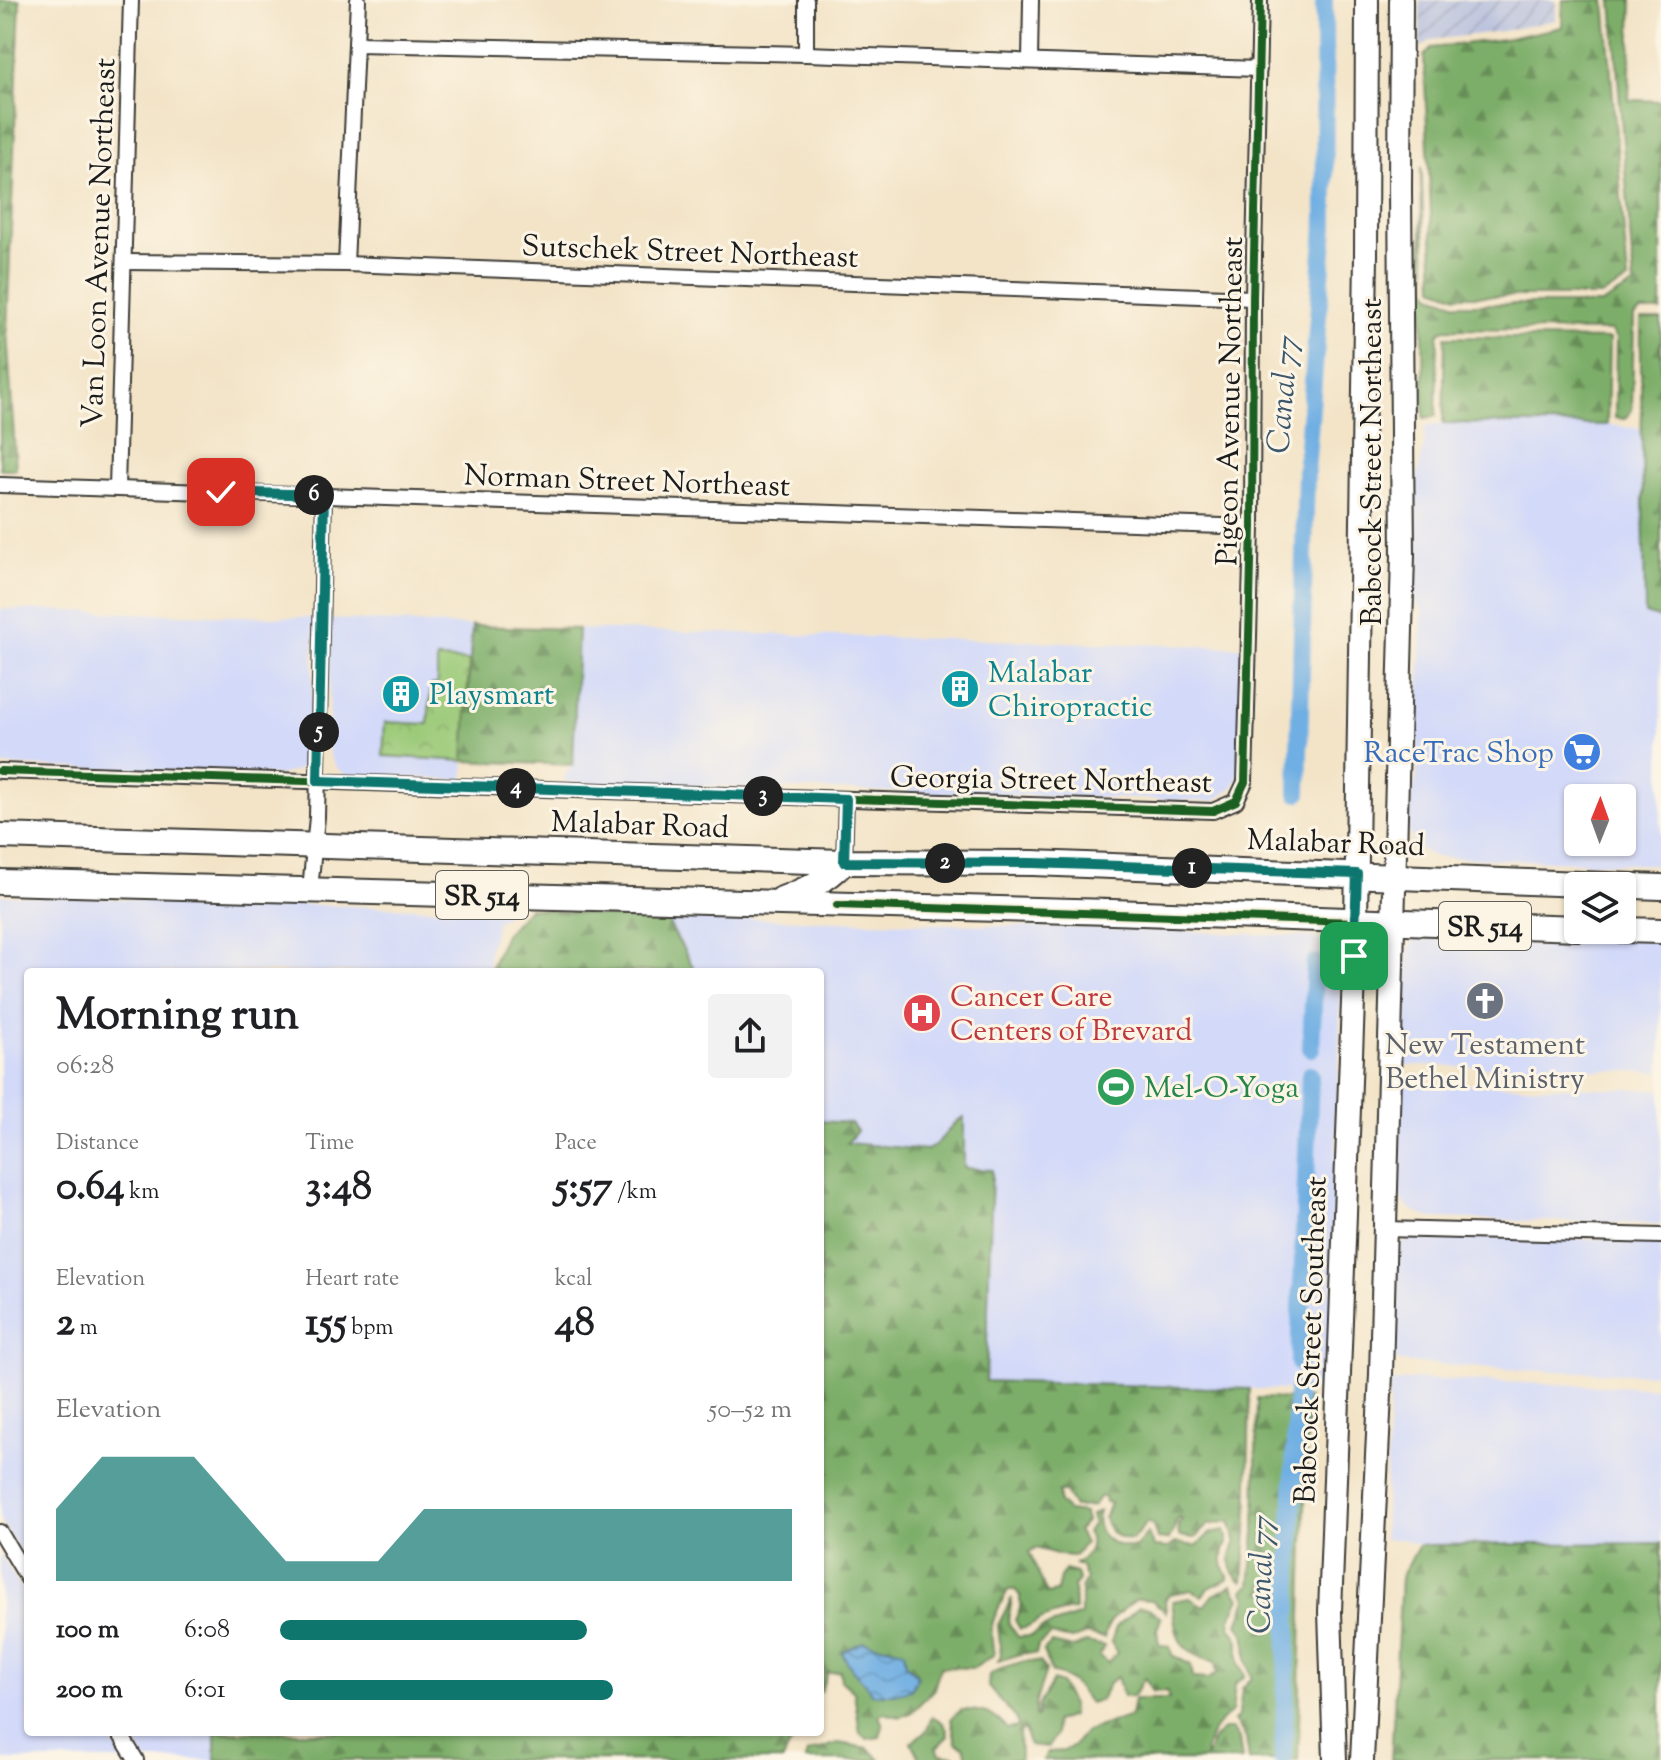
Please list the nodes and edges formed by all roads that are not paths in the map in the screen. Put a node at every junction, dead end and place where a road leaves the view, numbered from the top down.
1 (131, 0) edge
2 (358, 0) edge
3 (806, 0) edge
4 (1031, 0) edge
5 (1260, 0) edge
6 (1367, 0) edge
7 (1401, 0) edge
8 (356, 44) junction
9 (806, 54) junction
10 (1030, 61) junction
11 (1259, 69) junction
12 (1366, 255) junction
13 (124, 262) junction
14 (346, 264) junction
15 (1253, 298) junction
16 (1401, 304) junction
17 (0, 485) edge
18 (117, 488) junction
19 (324, 495) junction
20 (1252, 527) junction
21 (0, 771) edge
22 (318, 781) junction
23 (846, 799) junction
24 (1236, 801) joint
25 (0, 836) edge
26 (314, 846) junction
27 (844, 862) junction
28 (1357, 874) junction
29 (1394, 876) junction
30 (0, 882) edge
31 (1661, 887) edge
32 (310, 890) junction
33 (772, 903) junction
34 (1356, 922) junction
35 (1392, 923) junction
36 (1564, 928) edge
37 (1636, 930) edge
38 (1661, 931) edge
39 (1384, 1229) junction
40 (1661, 1236) edge
41 (0, 1532) edge
42 (24, 1572) edge
43 (121, 1736) edge
44 (136, 1760) edge
45 (1335, 1760) edge
46 (1362, 1760) edge

1 - 13 street, Van Loon Avenue Northeast
2 - 8 street
3 - 9 street
4 - 10 street
5 - 11 street, Pigeon Avenue Northeast
6 - 12 main road, Babcock Street Northeast
7 - 16 main road, Babcock Street Northeast
8 - 9 street
8 - 14 street
9 - 10 street
10 - 11 street
11 - 15 street, Pigeon Avenue Northeast
12 - 16 main road
12 - 28 main road, Babcock Street Northeast
13 - 14 street, Sutschek Street Northeast
13 - 18 street, Van Loon Avenue Northeast
14 - 15 street, Sutschek Street Northeast
15 - 20 street, Pigeon Avenue Northeast
16 - 29 main road, Babcock Street Northeast
17 - 18 street, Norman Street Northeast
18 - 19 street, Norman Street Northeast
19 - 20 street, Norman Street Northeast
19 - 22 street
20 - 24 street, Pigeon Avenue Northeast
21 - 22 street, Georgia Street Northeast
22 - 23 street, Georgia Street Northeast
22 - 26 street
23 - 24 street, Georgia Street Northeast
23 - 27 street
25 - 26 main road, Malabar Road / SR 514
26 - 27 main road, Malabar Road / SR 514
26 - 32 street
27 - 28 main road, Malabar Road / SR 514
27 - 33 main road
28 - 29 main road, Malabar Road / SR 514
28 - 34 main road, Babcock Street Northeast
29 - 31 main road, Malabar Road / SR 514
29 - 35 main road, Babcock Street Northeast
30 - 32 main road, SR 514
32 - 33 main road, SR 514
33 - 34 main road, SR 514
34 - 35 main road, SR 514
34 - 45 main road, Babcock Street Southeast
35 - 36 main road, SR 514
35 - 39 main road
37 - 38 main road
39 - 40 street
39 - 46 main road
41 - 42 street
43 - 44 street

